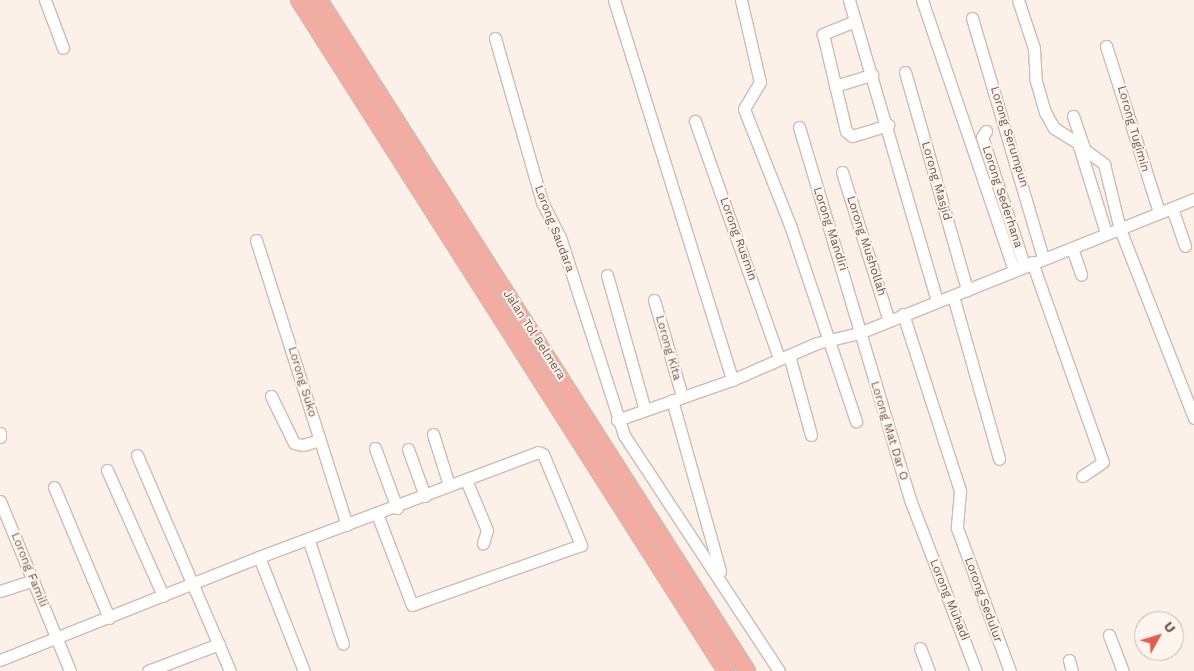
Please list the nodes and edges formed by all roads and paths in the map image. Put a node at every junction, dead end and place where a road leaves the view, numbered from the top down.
1 (45, 0) edge
2 (299, 0) edge
3 (319, 0) edge
4 (614, 0) edge
5 (741, 0) edge
6 (848, 0) edge
7 (922, 0) edge
8 (1018, 0) edge
9 (972, 18) dead end
10 (854, 21) junction
11 (495, 38) dead end
12 (1106, 46) dead end
13 (64, 48) dead end
14 (905, 72) dead end
15 (872, 75) junction
16 (835, 86) junction
17 (1073, 116) dead end
18 (695, 121) dead end
19 (888, 125) junction
20 (799, 127) dead end
21 (986, 131) dead end
22 (842, 172) dead end
23 (1194, 199) edge
24 (1172, 208) junction
25 (1159, 212) junction
26 (1120, 230) junction
27 (1106, 233) junction
28 (256, 240) dead end
29 (1185, 246) dead end
30 (1072, 248) junction
31 (1028, 264) junction
32 (1081, 274) dead end
33 (607, 275) dead end
34 (967, 290) junction
35 (952, 296) junction
36 (654, 300) dead end
37 (937, 301) junction
38 (903, 314) junction
39 (889, 320) junction
40 (859, 332) junction
41 (828, 339) junction
42 (784, 356) junction
43 (732, 380) junction
44 (271, 396) dead end
45 (677, 398) junction
46 (645, 410) junction
47 (1194, 419) edge
48 (617, 420) junction
49 (856, 421) dead end
50 (433, 434) dead end
51 (811, 435) dead end
52 (319, 440) junction
53 (375, 448) dead end
54 (408, 449) dead end
55 (137, 456) dead end
56 (999, 459) dead end
57 (107, 470) dead end
58 (1082, 476) dead end
59 (466, 480) junction
60 (449, 485) junction
61 (54, 487) dead end
62 (425, 496) junction
63 (0, 501) edge
64 (397, 508) junction
65 (377, 514) junction
66 (5, 522) edge
67 (347, 525) junction
68 (921, 529) joint
69 (309, 541) junction
70 (483, 542) dead end
71 (259, 557) junction
72 (722, 579) junction
73 (33, 580) junction
74 (194, 584) junction
75 (0, 591) edge
76 (163, 596) junction
77 (109, 618) junction
78 (1109, 635) dead end
79 (57, 638) junction
80 (219, 644) junction
81 (344, 644) dead end
82 (920, 648) dead end
83 (0, 660) edge
84 (70, 671) edge
85 (148, 671) edge
86 (230, 671) edge
87 (304, 671) edge
88 (726, 671) edge
89 (747, 671) edge
90 (779, 671) edge
91 (929, 671) edge
92 (976, 671) edge
93 (1010, 671) edge
94 (1123, 671) edge

1 - 13 street
2 - 88 highway, Jalan Tol Belmera
3 - 89 highway, Jalan Tol Belmera
4 - 43 street
5 - 41 street
6 - 10 street
7 - 31 street
8 - 27 street
9 - 31 street, Lorong Serumpun
10 - 15 street
10 - 16 street
11 - 48 street, Lorong Saudara
12 - 25 street, Lorong Tugimin
14 - 34 street, Lorong Masjid
15 - 16 street
15 - 19 street
16 - 19 street
17 - 26 street
18 - 42 street, Lorong Rusmin
19 - 37 street
20 - 40 street, Lorong Mandiri
21 - 31 street, Lorong Sederhana
22 - 39 street, Lorong Mushollah
23 - 24 street
24 - 25 street
24 - 29 street
25 - 26 street
26 - 27 street
26 - 47 street
27 - 30 street
28 - 52 street, Lorong Suko
30 - 31 street
30 - 32 street
31 - 34 street
31 - 58 street
33 - 46 street
34 - 35 street
35 - 37 street
35 - 56 street
36 - 45 street, Lorong Kita
37 - 38 street
38 - 39 street
38 - 93 street, Lorong Sedulur
39 - 40 street
40 - 41 street
40 - 68 street, Lorong Mat Dar O
41 - 42 street
41 - 49 street
42 - 43 street
42 - 51 street, Lorong Rusmin
43 - 45 street
44 - 52 street
45 - 46 street
45 - 72 street, Lorong Kita
46 - 48 street
48 - 72 street, Lorong Saudara
50 - 60 street
52 - 67 street, Lorong Suko
53 - 64 street
54 - 62 street
55 - 74 street
57 - 76 street
59 - 60 street
59 - 65 street
59 - 70 street
60 - 62 street
61 - 77 street
62 - 64 street
63 - 66 street, Lorong Famili
64 - 65 street
65 - 67 street
66 - 73 street, Lorong Famili
67 - 69 street
68 - 92 street, Lorong Muhadi
69 - 71 street
69 - 81 street
71 - 74 street
71 - 87 street
72 - 90 street
73 - 75 street
73 - 79 street, Lorong Famili
74 - 76 street
74 - 80 street
76 - 77 street
77 - 79 street
78 - 94 street
79 - 83 street
79 - 84 street, Lorong Famili
80 - 85 street
80 - 86 street
82 - 91 street

